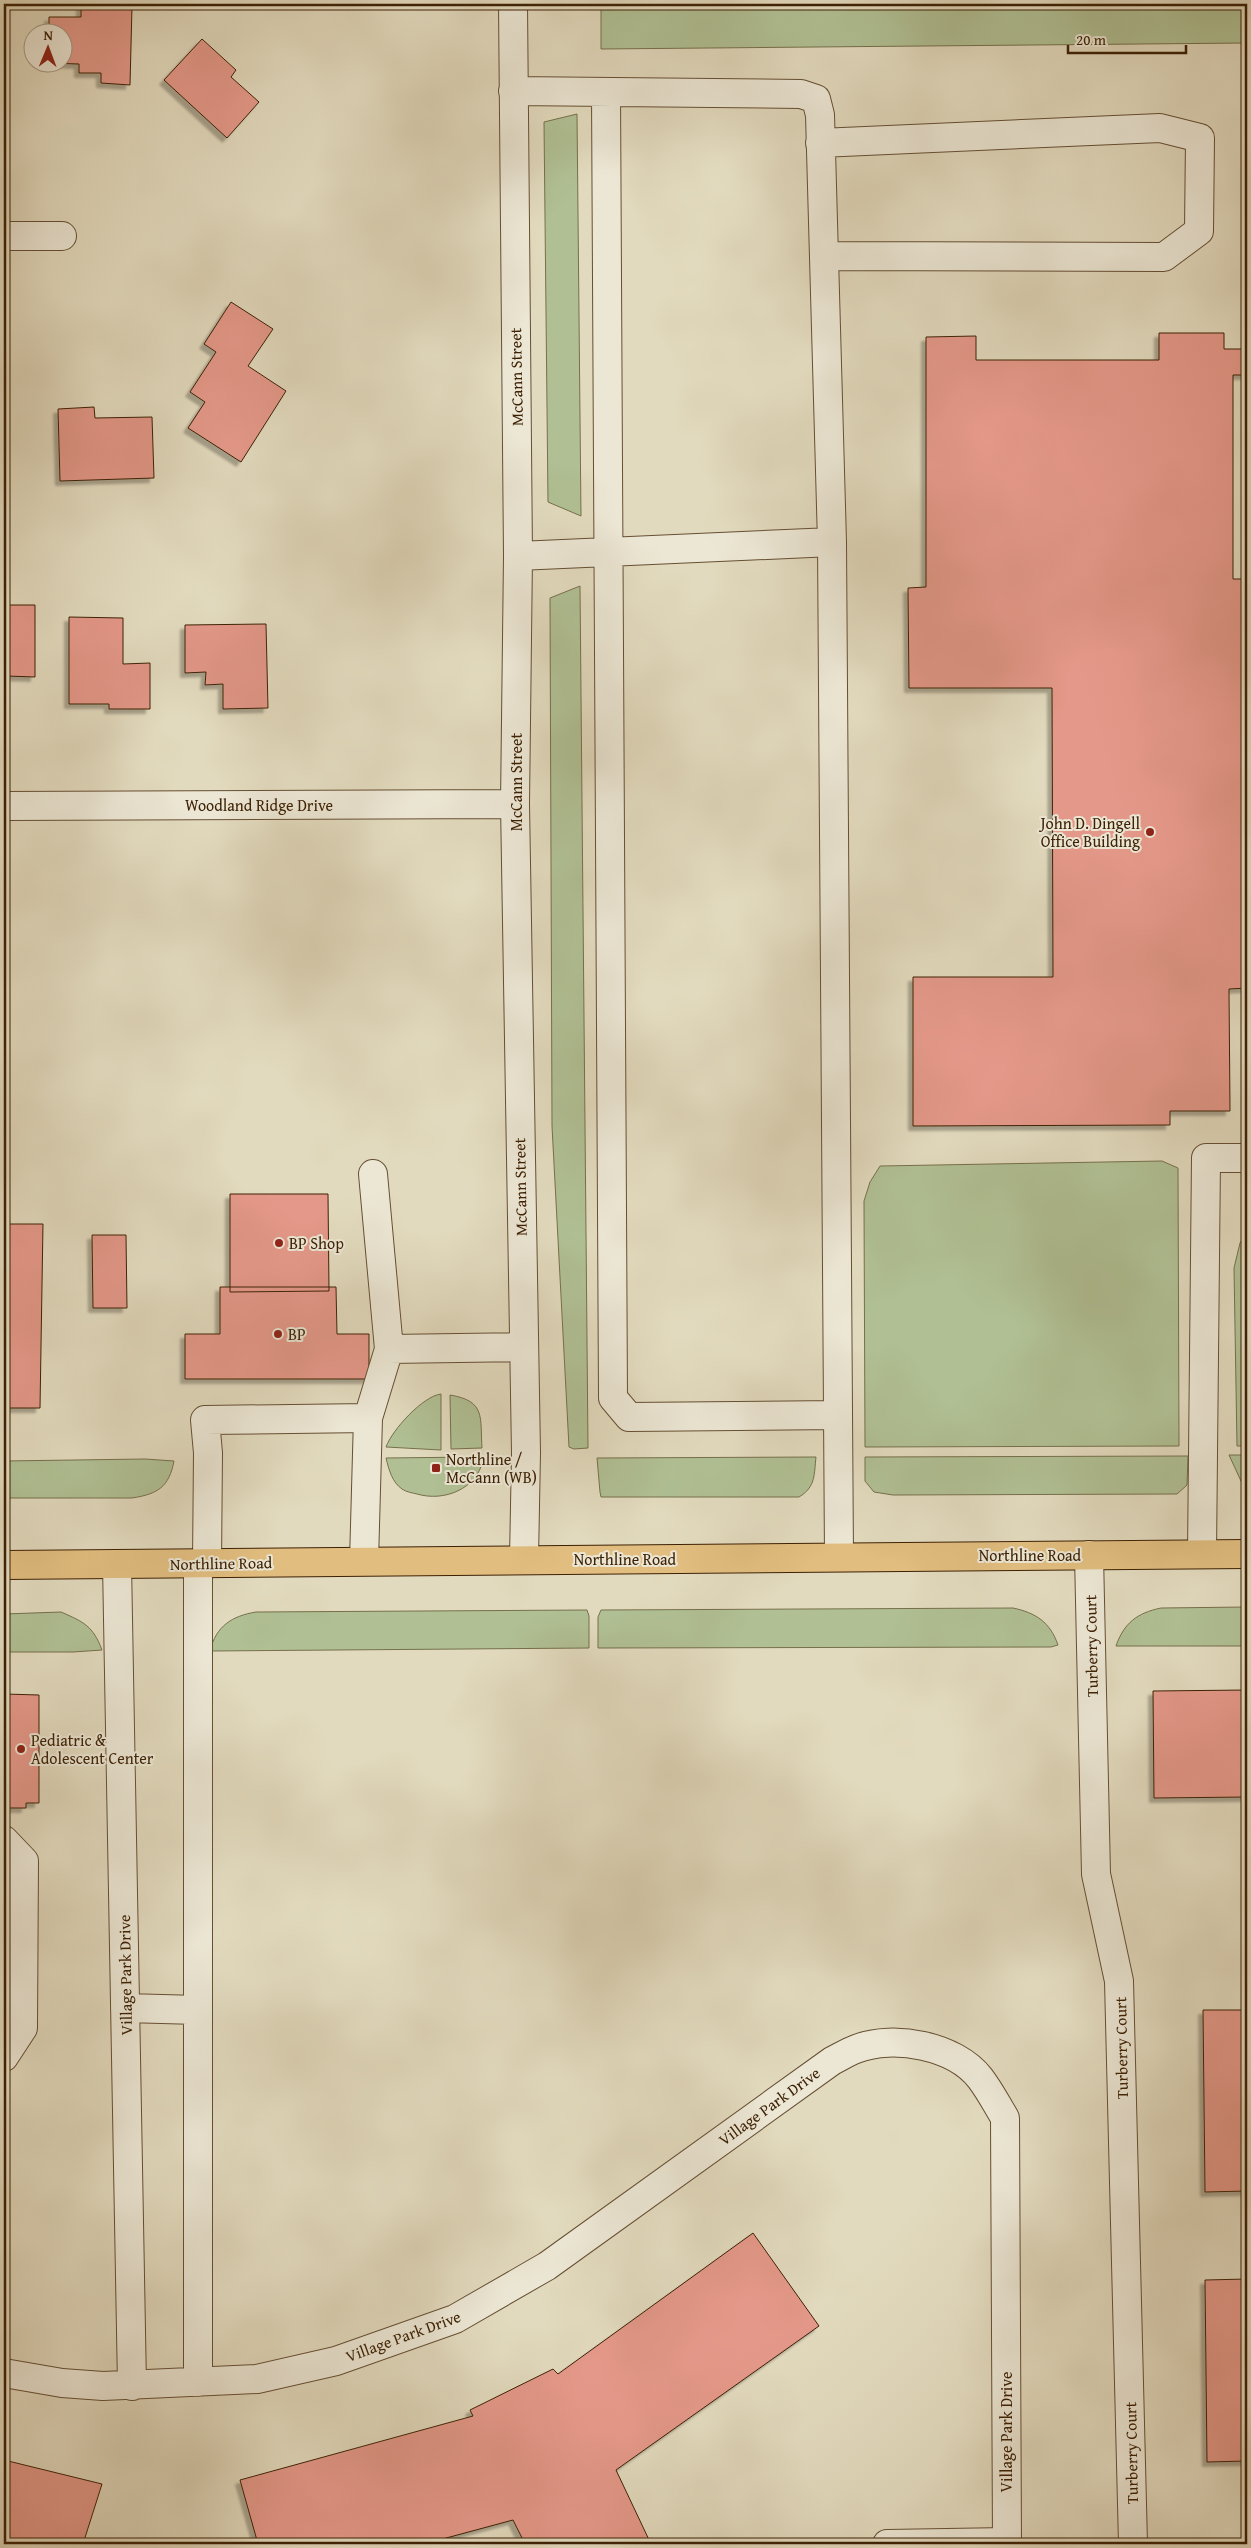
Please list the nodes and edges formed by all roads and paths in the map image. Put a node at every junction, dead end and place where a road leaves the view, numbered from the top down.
1 (513, 4) edge
2 (513, 91) junction
3 (606, 92) junction
4 (820, 143) junction
5 (4, 236) edge
6 (62, 236) dead end
7 (824, 256) junction
8 (832, 542) junction
9 (610, 552) junction
10 (518, 556) junction
11 (515, 804) junction
12 (4, 806) edge
13 (1247, 1158) edge
14 (373, 1174) dead end
15 (524, 1346) junction
16 (389, 1349) junction
17 (838, 1415) junction
18 (368, 1418) junction
19 (1202, 1554) junction
20 (1247, 1554) edge
21 (1089, 1555) junction
22 (839, 1557) junction
23 (524, 1560) junction
24 (364, 1561) junction
25 (202, 1563) junction
26 (4, 1564) edge
27 (117, 1564) junction
28 (4, 1840) edge
29 (125, 2008) junction
30 (198, 2010) junction
31 (4, 2057) edge
32 (4, 2373) edge
33 (198, 2382) junction
34 (132, 2386) junction
35 (1007, 2543) edge
36 (887, 2544) edge
37 (1133, 2544) edge

1 - 2 street, McCann Street
2 - 3 street
2 - 10 street, McCann Street
3 - 4 street
3 - 9 street
4 - 7 street
4 - 7 street
5 - 6 street
7 - 8 street
8 - 9 street
8 - 17 street
9 - 10 street
9 - 17 street
10 - 11 street, McCann Street
11 - 12 street, Woodland Ridge Drive
11 - 15 street, McCann Street
13 - 19 street
14 - 16 street
15 - 16 street
15 - 23 street, McCann Street
16 - 18 street
17 - 22 street
18 - 24 street
18 - 25 street
19 - 20 main road, Northline Road
19 - 21 main road, Northline Road
21 - 22 main road, Northline Road
21 - 37 street, Turberry Court
22 - 23 main road, Northline Road
23 - 24 main road, Northline Road
24 - 25 main road, Northline Road
25 - 27 main road, Northline Road
25 - 30 street
26 - 27 main road, Northline Road
27 - 29 street, Village Park Drive
28 - 31 street
29 - 30 street
29 - 34 street, Village Park Drive
30 - 33 street
32 - 34 street, Village Park Drive
33 - 34 street, Village Park Drive
33 - 35 street, Village Park Drive
35 - 36 street

